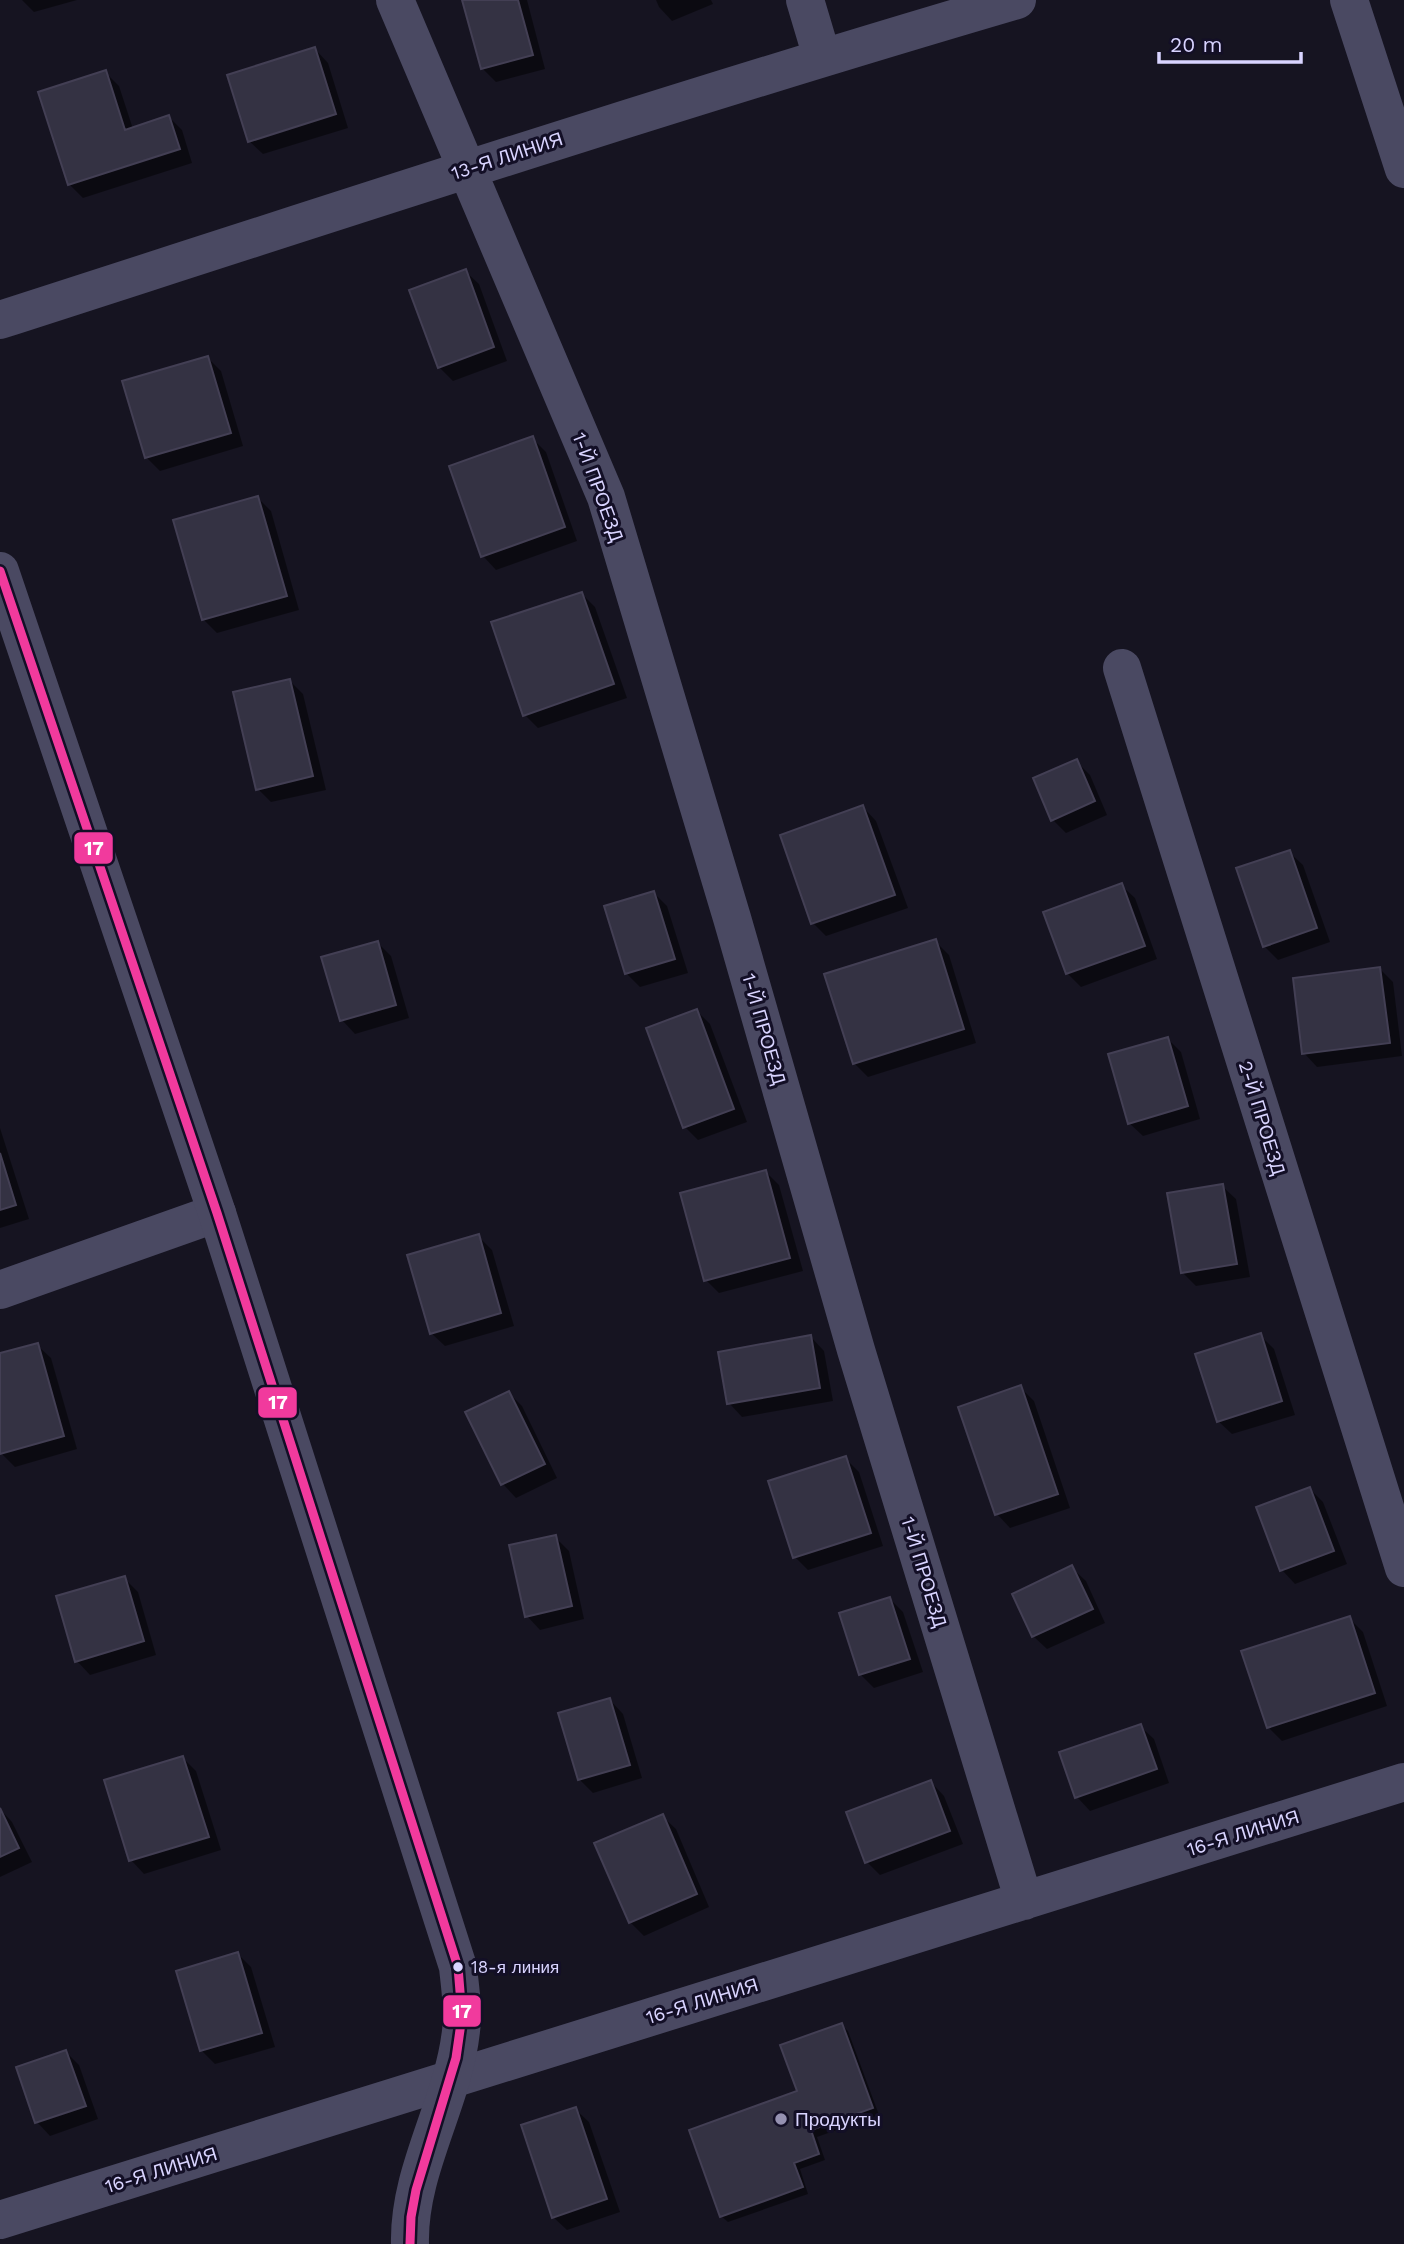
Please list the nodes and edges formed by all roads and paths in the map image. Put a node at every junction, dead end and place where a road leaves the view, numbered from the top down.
1 (395, 0) edge
2 (805, 0) edge
3 (1017, 0) edge
4 (1349, 0) edge
5 (822, 57) junction
6 (467, 169) junction
7 (1404, 169) edge
8 (0, 320) edge
9 (0, 571) edge
10 (1122, 668) dead end
11 (217, 1213) junction
12 (0, 1290) edge
13 (1404, 1568) edge
14 (1404, 1782) edge
15 (1024, 1901) junction
16 (450, 2079) junction
17 (0, 2220) edge
18 (410, 2244) edge

1 - 6 street, 1-Й ПРОЕЗД
2 - 5 street
3 - 5 street, 13-Я ЛИНИЯ
4 - 7 street
5 - 6 street, 13-Я ЛИНИЯ
6 - 8 street, 13-Я ЛИНИЯ
6 - 15 street, 1-Й ПРОЕЗД
9 - 11 street
10 - 13 street, 2-Й ПРОЕЗД
11 - 12 street
11 - 16 street
14 - 15 street, 16-Я ЛИНИЯ
15 - 16 street, 16-Я ЛИНИЯ
16 - 17 street, 16-Я ЛИНИЯ
16 - 18 street

